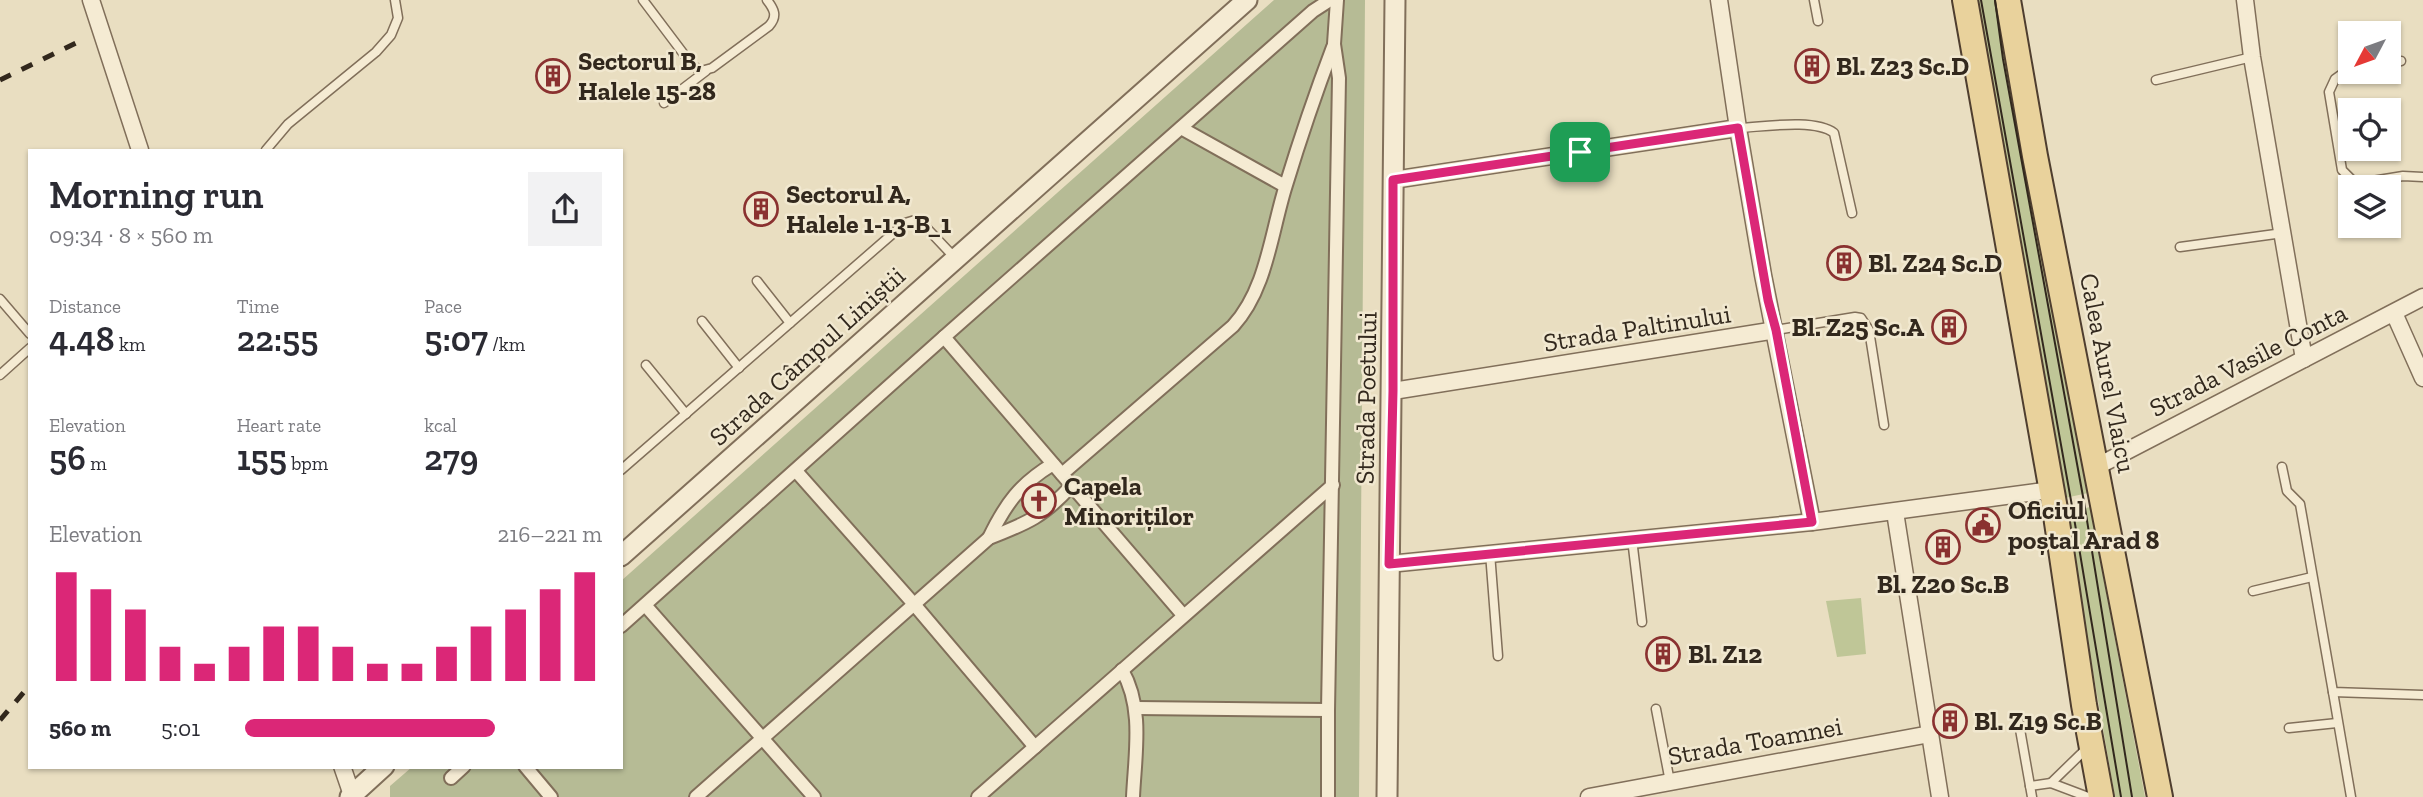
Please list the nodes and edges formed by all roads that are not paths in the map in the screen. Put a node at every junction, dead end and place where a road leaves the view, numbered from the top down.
1 (91, 0) edge
2 (395, 0) edge
3 (643, 0) edge
4 (767, 0) edge
5 (1247, 0) edge
6 (1330, 0) edge
7 (1338, 0) edge
8 (1395, 0) edge
9 (1719, 0) edge
10 (1814, 0) edge
11 (1965, 0) edge
12 (2008, 0) edge
13 (2245, 0) edge
14 (1818, 22) dead end
15 (1334, 44) junction
16 (2252, 57) junction
17 (707, 71) junction
18 (2338, 77) edge
19 (2156, 80) dead end
20 (664, 103) dead end
21 (1181, 128) junction
22 (1738, 128) junction
23 (140, 149) edge
24 (267, 149) edge
25 (2423, 177) edge
26 (1393, 180) junction
27 (1285, 186) junction
28 (1852, 213) dead end
29 (2283, 233) junction
30 (2180, 247) dead end
31 (956, 259) junction
32 (757, 281) dead end
33 (2423, 297) edge
34 (0, 299) edge
35 (2394, 313) junction
36 (702, 321) dead end
37 (790, 323) junction
38 (1776, 330) junction
39 (28, 332) edge
40 (944, 337) junction
41 (28, 350) edge
42 (2304, 359) junction
43 (646, 365) dead end
44 (739, 368) junction
45 (0, 375) edge
46 (2423, 378) edge
47 (1393, 391) junction
48 (686, 414) junction
49 (1884, 425) dead end
50 (1053, 464) junction
51 (2096, 467) junction
52 (2281, 467) dead end
53 (623, 468) edge
54 (796, 471) junction
55 (1062, 474) junction
56 (1072, 485) junction
57 (1333, 485) junction
58 (2051, 490) junction
59 (1895, 512) junction
60 (1812, 522) junction
61 (989, 538) junction
62 (1632, 538) junction
63 (623, 554) edge
64 (1490, 554) junction
65 (1389, 564) junction
66 (2312, 578) junction
67 (2253, 591) dead end
68 (913, 603) junction
69 (645, 605) junction
70 (1183, 615) junction
71 (1642, 622) dead end
72 (623, 624) edge
73 (1499, 656) dead end
74 (1122, 670) junction
75 (2333, 692) junction
76 (2423, 695) edge
77 (1137, 708) junction
78 (1656, 709) dead end
79 (1328, 710) junction
80 (2018, 719) dead end
81 (2337, 723) junction
82 (2289, 728) dead end
83 (1930, 734) junction
84 (764, 737) junction
85 (2092, 742) junction
86 (1035, 747) junction
87 (343, 769) edge
88 (381, 769) edge
89 (461, 769) edge
90 (527, 769) edge
91 (451, 778) dead end
92 (1670, 782) junction
93 (2052, 783) junction
94 (2030, 786) junction
95 (351, 796) edge
96 (551, 797) edge
97 (696, 797) edge
98 (814, 797) edge
99 (978, 797) edge
100 (1133, 797) edge
101 (1328, 797) edge
102 (1387, 797) edge
103 (1589, 797) edge
104 (1940, 797) edge
105 (2032, 797) edge
106 (2088, 797) edge
107 (2101, 797) edge
108 (2160, 797) edge
109 (2351, 797) edge

1 - 23 street
2 - 24 lane
3 - 17 lane
4 - 17 lane
5 - 31 street, Strada Câmpul Liniștii
6 - 21 street
7 - 15 street
8 - 26 street, Strada Poetului
9 - 22 street
10 - 14 lane
11 - 58 main road
12 - 51 main road, Calea Aurel Vlaicu
13 - 16 street
15 - 27 street
15 - 57 street
16 - 19 lane
16 - 29 street
17 - 20 lane
18 - 25 lane
21 - 27 street
21 - 40 street
22 - 26 street
22 - 28 lane
22 - 38 street
26 - 47 street, Strada Poetului
27 - 55 street
29 - 30 lane
29 - 42 street
31 - 37 lane
31 - 63 street, Strada Câmpul Liniștii
32 - 37 lane
33 - 35 street, Strada Vasile Conta
34 - 39 lane
35 - 42 street, Strada Vasile Conta
35 - 46 street
36 - 44 lane
37 - 44 lane
38 - 47 street, Strada Paltinului
38 - 49 lane, Strada Paltinului
38 - 60 street
40 - 50 street
40 - 54 street
41 - 45 lane
42 - 51 street, Strada Vasile Conta
43 - 48 lane
44 - 48 lane
47 - 65 street, Strada Poetului
48 - 53 lane
50 - 55 street
50 - 61 street
51 - 108 main road, Calea Aurel Vlaicu
52 - 66 lane
54 - 68 street
54 - 69 street
55 - 56 street
56 - 61 street
56 - 70 street
57 - 70 street
57 - 79 street
58 - 59 street
58 - 85 main road
59 - 60 street
59 - 83 street
60 - 62 street
61 - 68 street
62 - 64 street
62 - 71 lane
64 - 65 street
64 - 73 lane
65 - 102 street, Strada Poetului
66 - 67 lane
66 - 75 lane
68 - 84 street
68 - 86 street
69 - 72 street
69 - 84 street
70 - 74 street
74 - 77 street
74 - 86 street
75 - 76 lane
75 - 81 lane
77 - 79 street
77 - 100 street
78 - 92 lane
79 - 101 street
80 - 94 lane
81 - 82 lane
81 - 109 lane
83 - 92 street, Strada Toamnei
83 - 104 street
84 - 97 street
84 - 98 street
85 - 93 lane
85 - 107 main road
86 - 99 street
87 - 95 street
88 - 95 street
89 - 91 street
90 - 96 street
92 - 103 street, Strada Toamnei
93 - 94 lane
93 - 106 lane
94 - 105 lane

